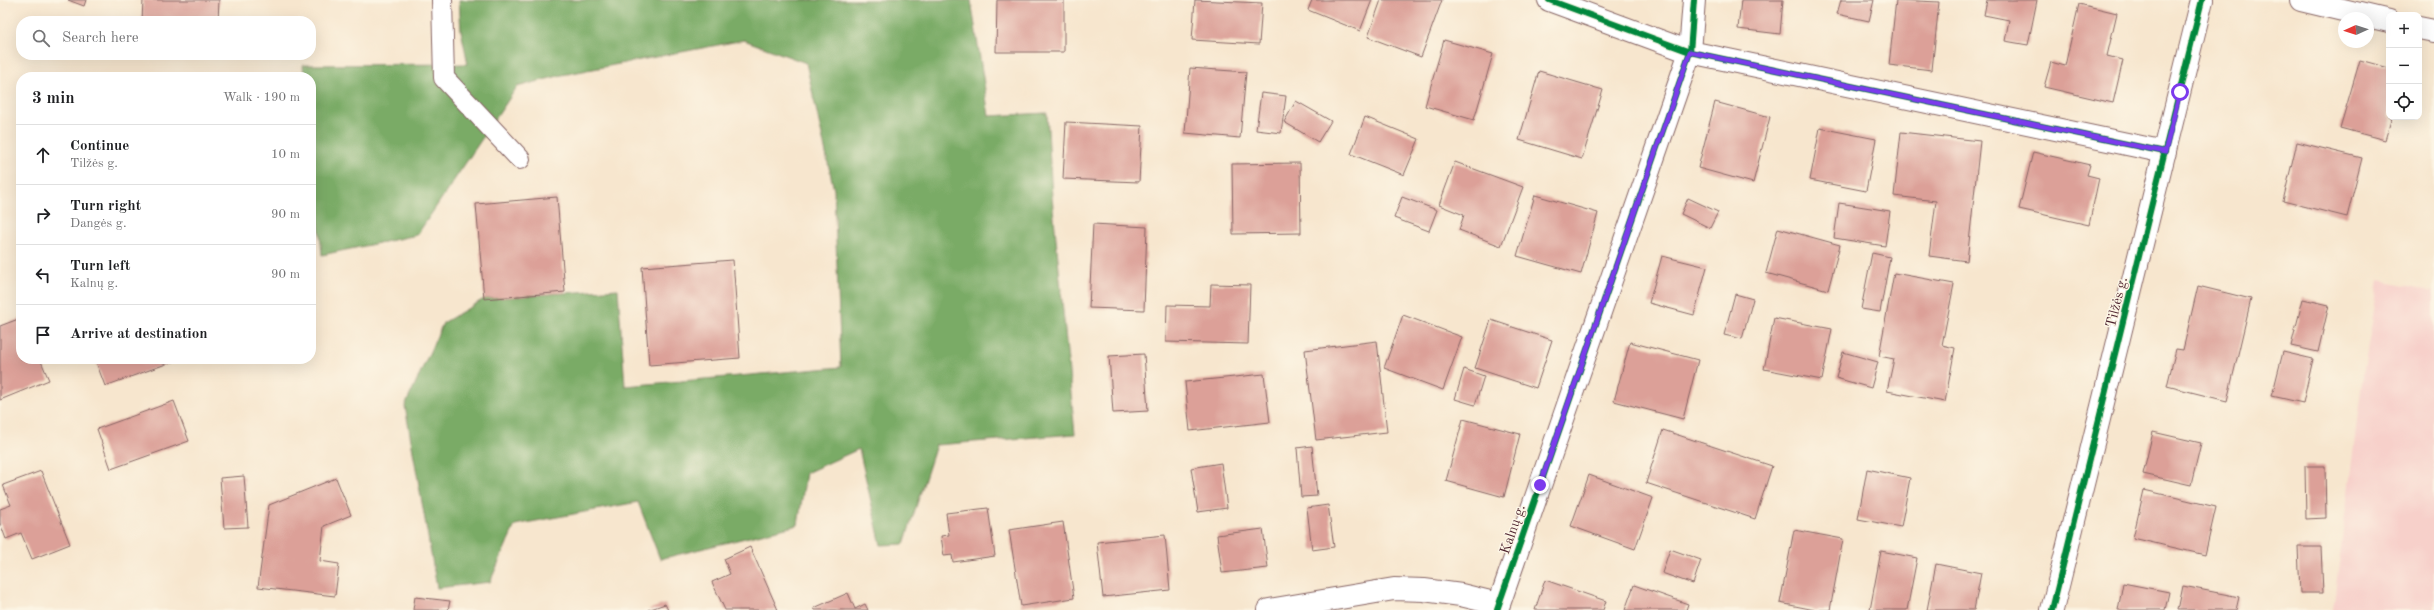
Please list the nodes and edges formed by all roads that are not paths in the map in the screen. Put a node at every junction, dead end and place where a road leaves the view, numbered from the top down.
1 (442, 0) edge
2 (1549, 0) edge
3 (1694, 0) edge
4 (2202, 0) edge
5 (2301, 0) edge
6 (2386, 20) edge
7 (2422, 29) edge
8 (2434, 31) edge
9 (1690, 52) junction
10 (2165, 152) junction
11 (520, 159) dead end
12 (1497, 607) edge
13 (1269, 610) edge
14 (2052, 610) edge

1 - 11 lane
2 - 9 street
3 - 9 street, Kalnų g.
4 - 10 street, Tilžės g.
5 - 6 street
7 - 8 street
9 - 10 street
9 - 12 street, Kalnų g.
10 - 14 street, Tilžės g.
12 - 13 street

